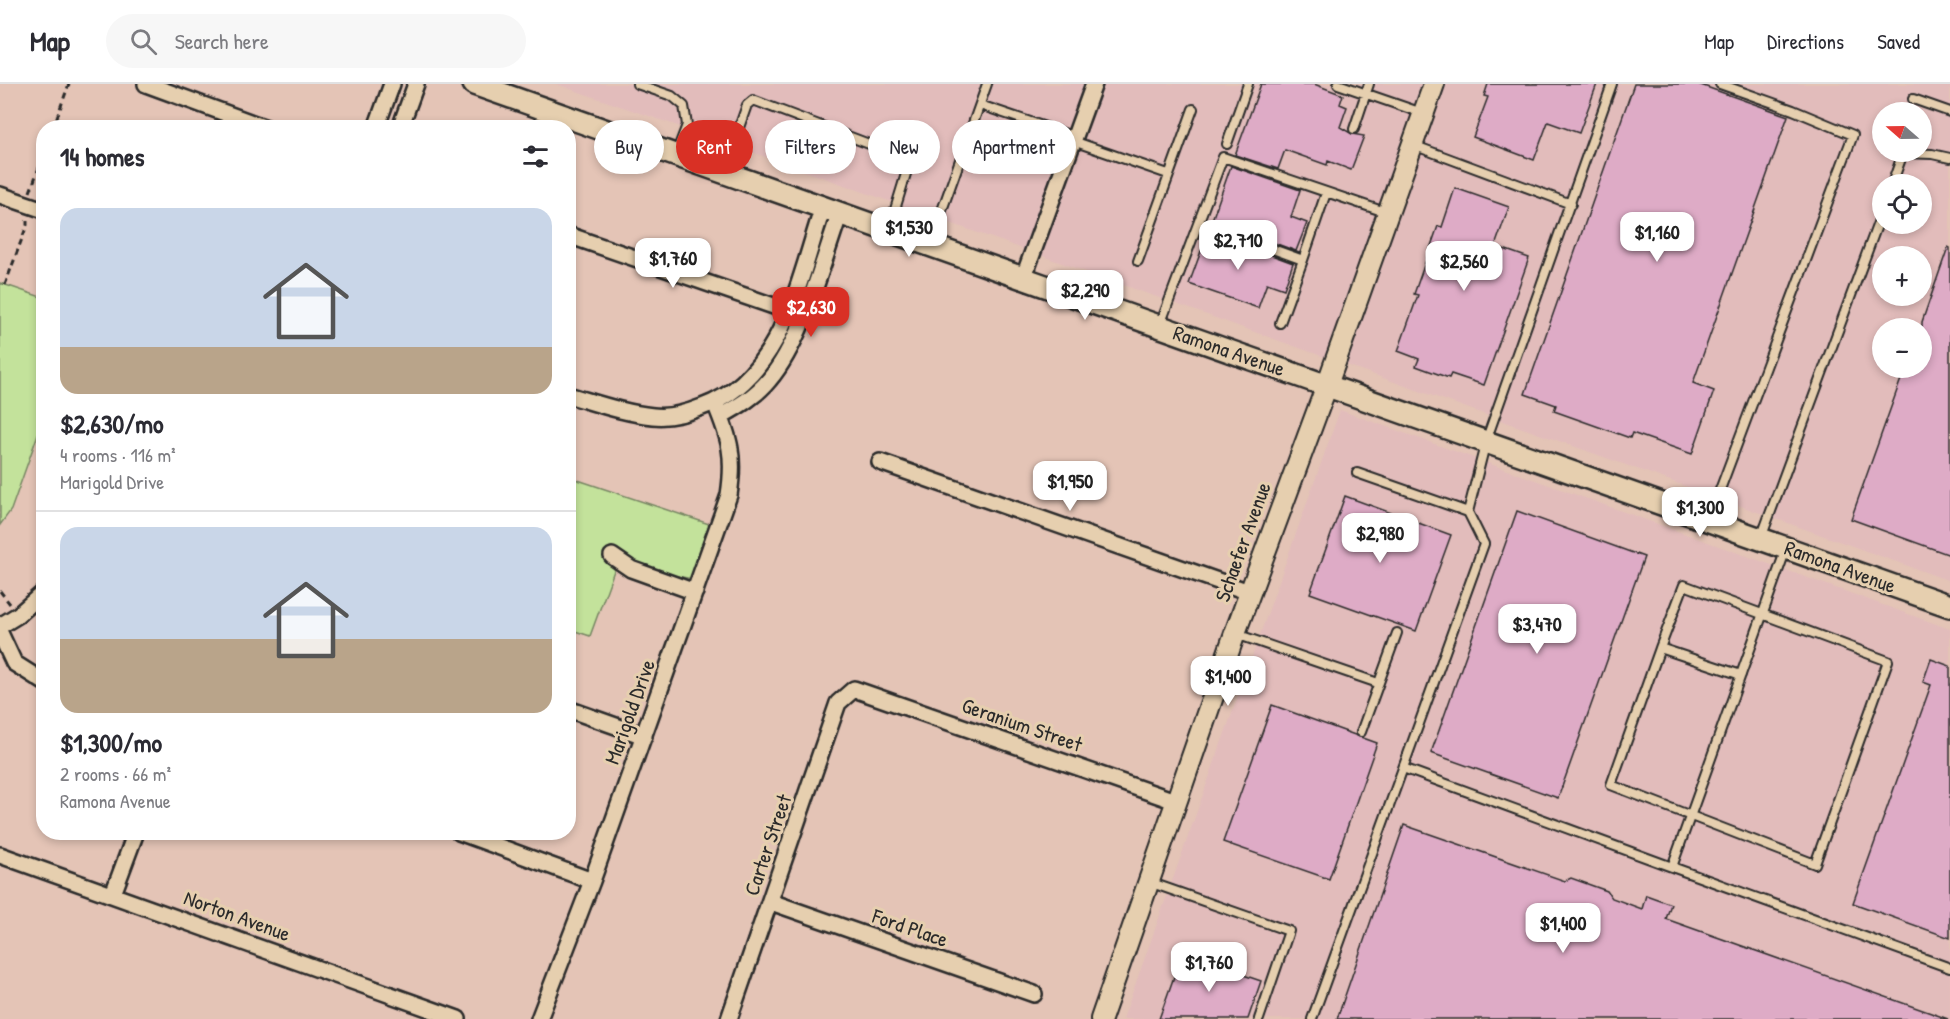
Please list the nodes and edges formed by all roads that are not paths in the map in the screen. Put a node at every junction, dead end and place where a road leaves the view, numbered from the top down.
1 (146, 84) edge
2 (392, 84) edge
3 (416, 84) edge
4 (474, 84) edge
5 (637, 84) edge
6 (987, 84) edge
7 (1094, 84) edge
8 (1248, 84) edge
9 (1338, 84) edge
10 (1370, 84) edge
11 (1434, 84) edge
12 (1612, 84) edge
13 (1720, 84) edge
14 (506, 89) edge
15 (1366, 94) junction
16 (1913, 99) dead end
17 (980, 105) junction
18 (1193, 109) dead end
19 (1950, 112) edge
20 (1424, 113) junction
21 (244, 120) edge
22 (379, 120) edge
23 (403, 120) edge
24 (686, 120) edge
25 (742, 120) edge
26 (1021, 120) edge
27 (1354, 129) dead end
28 (1076, 134) edge
29 (1076, 140) edge
30 (1227, 144) dead end
31 (1412, 145) junction
32 (676, 156) edge
33 (1950, 158) edge
34 (729, 174) edge
35 (1061, 174) edge
36 (1168, 174) junction
37 (1896, 174) edge
38 (1326, 192) junction
39 (0, 195) edge
40 (1572, 204) junction
41 (36, 207) edge
42 (831, 210) junction
43 (1388, 213) junction
44 (1199, 222) junction
45 (888, 231) junction
46 (1874, 234) edge
47 (576, 238) edge
48 (930, 245) junction
49 (1303, 260) junction
50 (1138, 261) dead end
51 (1023, 279) junction
52 (788, 310) junction
53 (1280, 323) dead end
54 (1160, 326) junction
55 (1327, 385) junction
56 (576, 397) edge
57 (718, 409) junction
58 (1486, 441) junction
59 (880, 462) dead end
60 (1357, 473) dead end
61 (1468, 512) junction
62 (1709, 520) junction
63 (1761, 539) junction
64 (1786, 548) junction
65 (612, 556) dead end
66 (695, 592) junction
67 (1250, 592) junction
68 (36, 599) edge
69 (1950, 606) edge
70 (1763, 612) junction
71 (0, 626) edge
72 (0, 633) edge
73 (1235, 633) junction
74 (1397, 633) dead end
75 (1660, 648) junction
76 (1741, 675) junction
77 (36, 677) edge
78 (1378, 683) junction
79 (854, 689) joint
80 (576, 712) edge
81 (1360, 732) dead end
82 (644, 736) junction
83 (1402, 768) junction
84 (1175, 801) junction
85 (1690, 817) junction
86 (133, 840) edge
87 (481, 840) edge
88 (0, 855) edge
89 (1672, 867) junction
90 (592, 880) junction
91 (1148, 881) junction
92 (113, 894) junction
93 (771, 902) junction
94 (1950, 968) edge
95 (1034, 994) dead end
96 (458, 1019) edge
97 (539, 1019) edge
98 (729, 1019) edge
99 (1101, 1019) edge
100 (1259, 1019) edge
101 (1312, 1019) edge

1 - 21 street
2 - 22 street
3 - 23 street
4 - 14 main road, Ramona Avenue
5 - 24 lane
6 - 17 lane
7 - 28 street
8 - 30 lane
9 - 15 lane
10 - 15 lane
11 - 20 street, Schaefer Avenue
12 - 40 lane
13 - 62 lane
14 - 32 main road, Ramona Avenue
15 - 20 lane
15 - 27 lane
16 - 19 lane
17 - 26 lane
17 - 48 lane
18 - 36 lane
20 - 31 street, Schaefer Avenue
25 - 45 lane
29 - 36 lane
31 - 40 lane
31 - 43 street, Schaefer Avenue
33 - 37 lane
34 - 42 main road, Ramona Avenue
35 - 51 street
36 - 50 lane
38 - 43 lane
38 - 44 lane
38 - 49 lane
39 - 41 street
40 - 58 lane
42 - 45 main road, Ramona Avenue
42 - 52 street
42 - 57 street
43 - 55 street, Schaefer Avenue
44 - 49 lane
44 - 54 lane
45 - 48 main road, Ramona Avenue
46 - 63 lane
47 - 52 street
48 - 51 main road, Ramona Avenue
49 - 53 lane
51 - 54 main road, Ramona Avenue
52 - 57 street
54 - 55 main road, Ramona Avenue
55 - 58 main road, Ramona Avenue
55 - 67 street, Schaefer Avenue
56 - 57 street
57 - 66 street, Marigold Drive
58 - 61 lane
58 - 62 main road, Ramona Avenue
59 - 67 street
60 - 61 lane
61 - 83 lane
62 - 63 main road, Ramona Avenue
63 - 64 main road, Ramona Avenue
64 - 69 main road, Ramona Avenue
64 - 70 lane
65 - 66 street
66 - 82 street, Marigold Drive
67 - 73 street, Schaefer Avenue
68 - 71 street
70 - 75 lane
70 - 76 lane
70 - 85 lane
72 - 77 street
73 - 78 lane
73 - 84 street, Schaefer Avenue
74 - 78 lane
75 - 76 lane
75 - 85 lane
76 - 85 lane
78 - 81 lane
79 - 84 street, Geranium Street
79 - 93 street, Carter Street
80 - 82 street
82 - 90 street, Marigold Drive
83 - 89 lane
83 - 101 lane
84 - 91 street, Schaefer Avenue
85 - 89 lane
86 - 92 street
87 - 90 street
88 - 92 street, Norton Avenue
89 - 94 lane
90 - 97 street, Marigold Drive
91 - 99 street, Schaefer Avenue
91 - 100 lane
92 - 96 street, Norton Avenue
93 - 95 street, Ford Place
93 - 98 street, Carter Street

